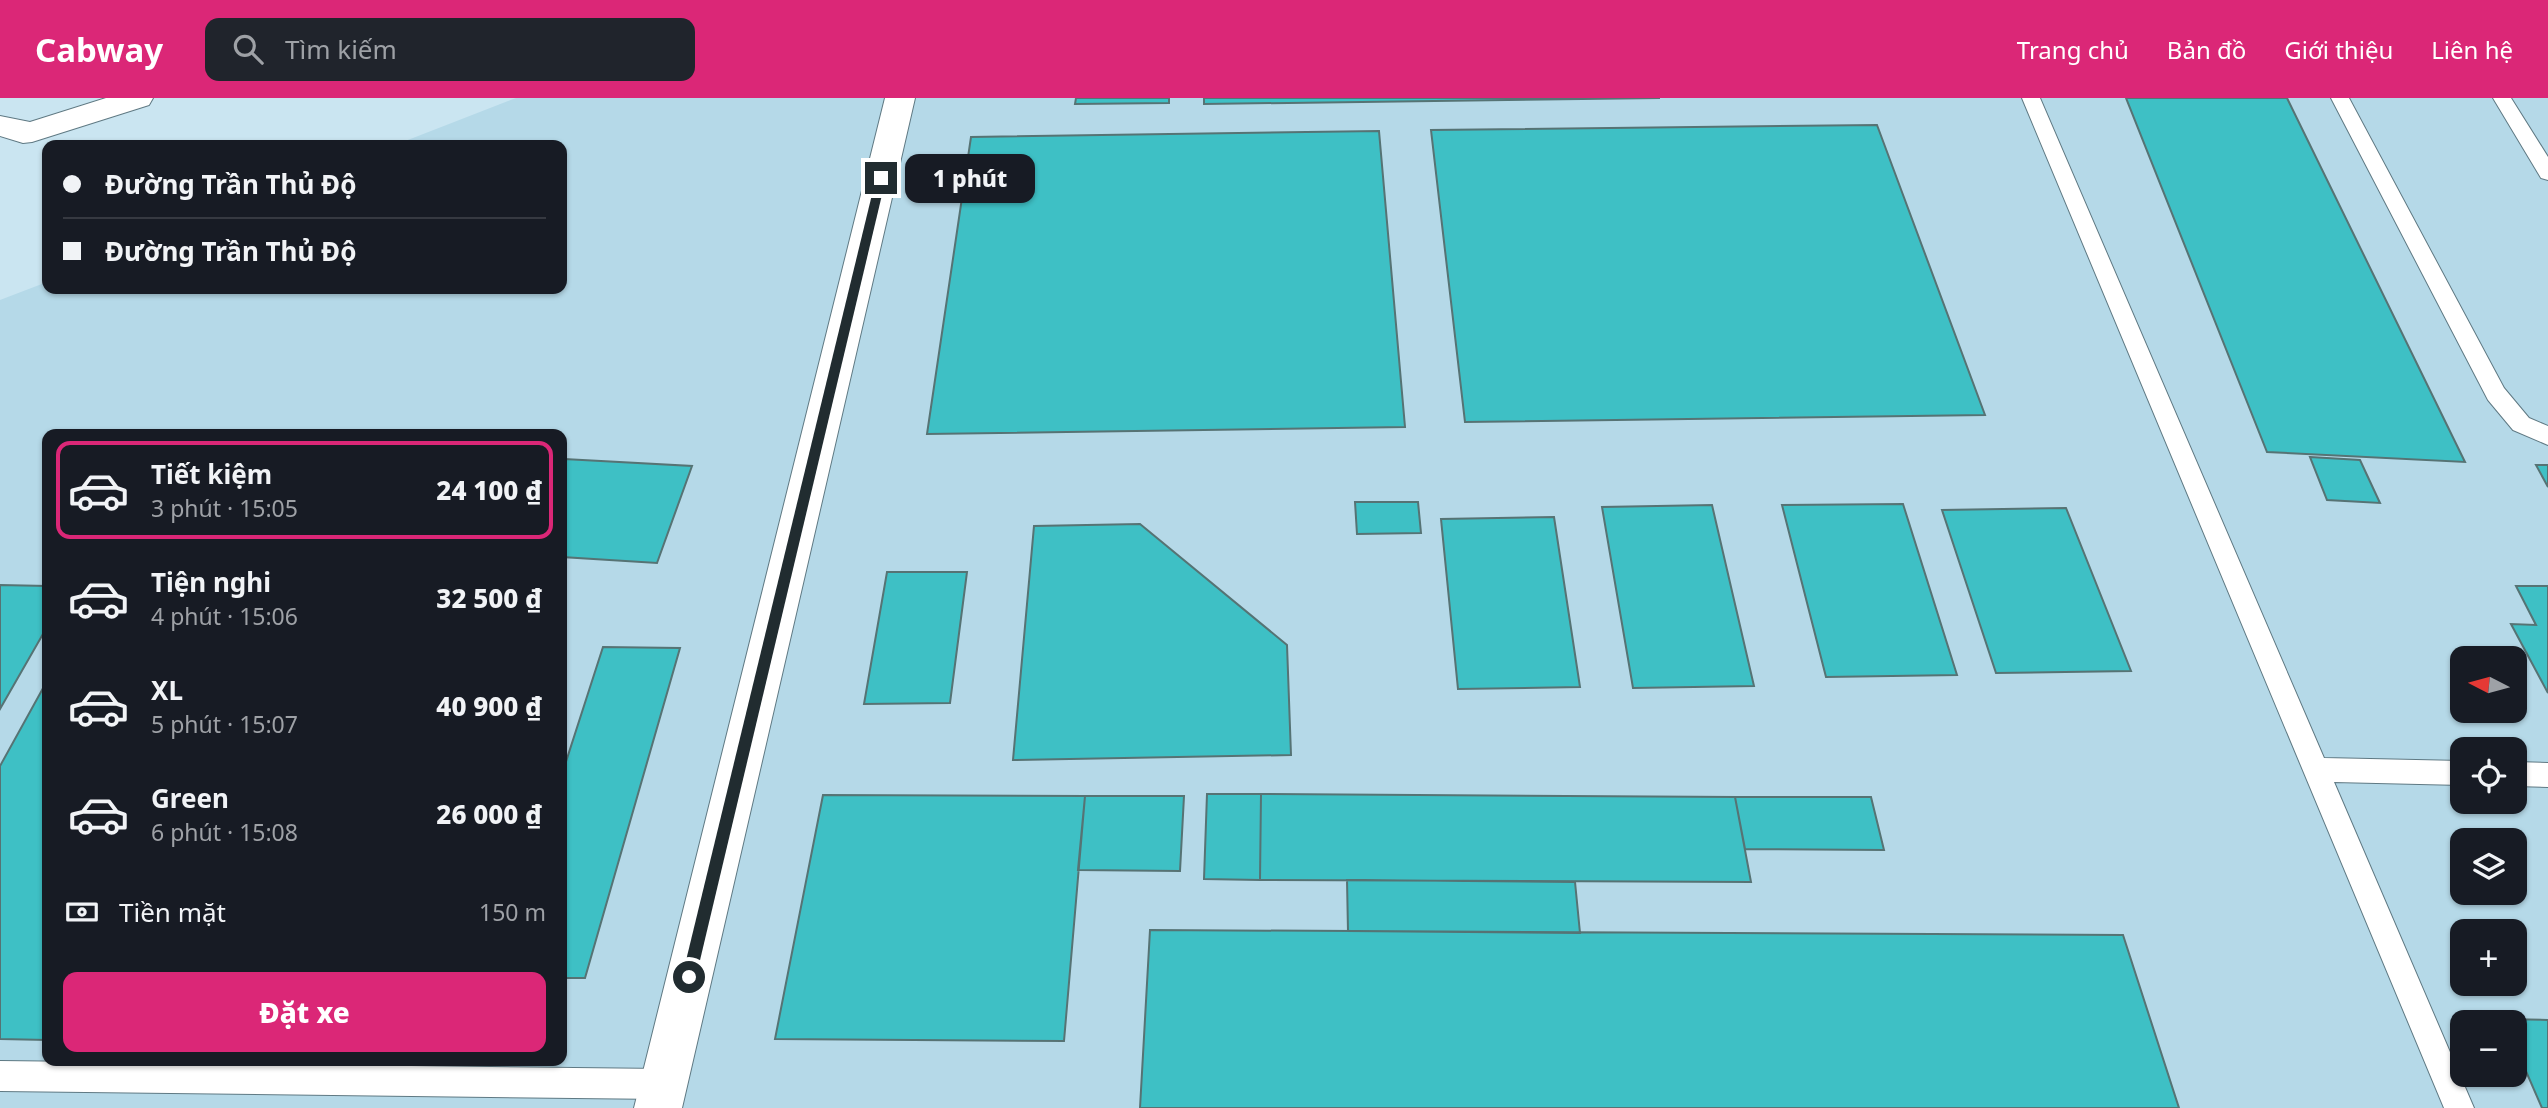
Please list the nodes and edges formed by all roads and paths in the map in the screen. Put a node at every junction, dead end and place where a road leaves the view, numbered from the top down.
1 (138, 98) edge
2 (900, 98) edge
3 (2031, 98) edge
4 (2340, 98) edge
5 (2502, 98) edge
6 (0, 126) edge
7 (2548, 173) edge
8 (2548, 436) edge
9 (2317, 770) junction
10 (2450, 773) edge
11 (2527, 774) edge
12 (2548, 775) edge
13 (0, 1076) edge
14 (661, 1096) edge
15 (2459, 1108) edge

1 - 6 street
2 - 14 street
3 - 9 lane
4 - 8 lane
5 - 7 lane
9 - 10 lane
9 - 15 lane
11 - 12 lane
13 - 14 lane

